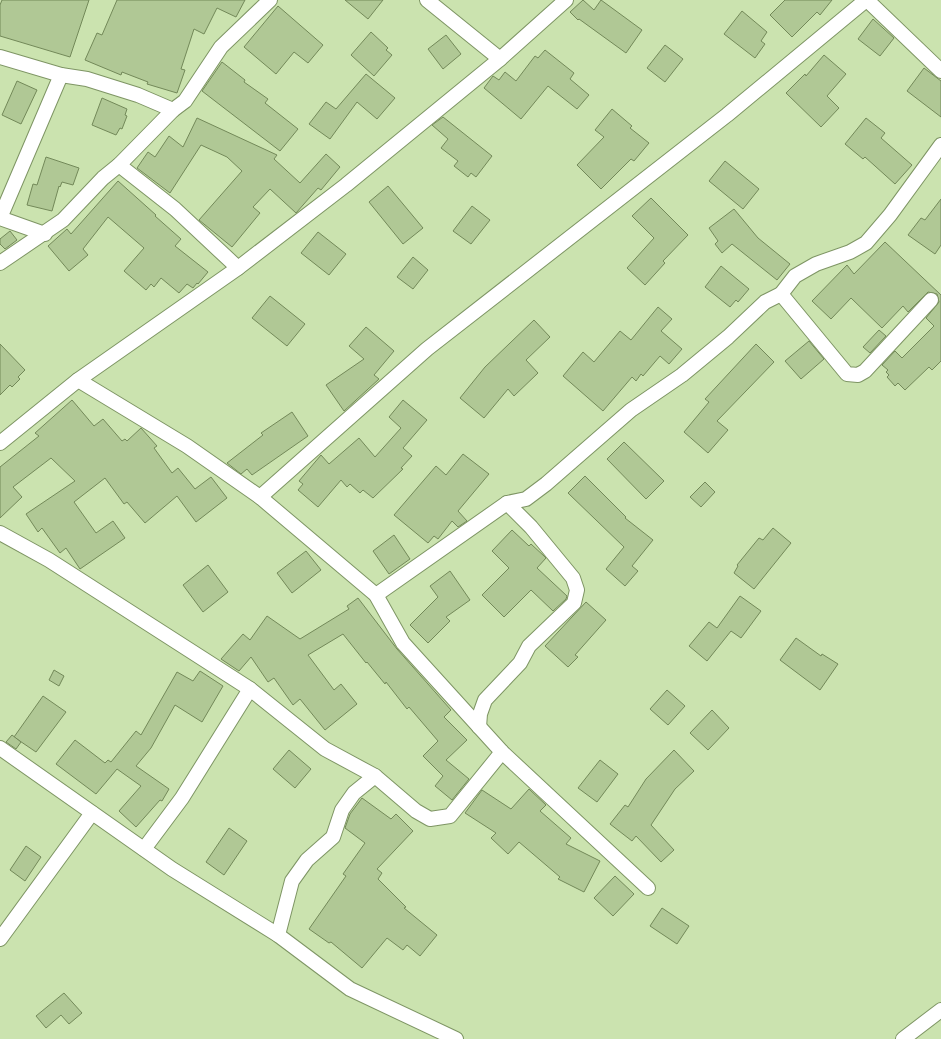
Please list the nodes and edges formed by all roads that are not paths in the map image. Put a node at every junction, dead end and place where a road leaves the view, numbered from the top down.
1 (270, 0) edge
2 (427, 0) edge
3 (566, 0) edge
4 (867, 0) edge
5 (0, 57) edge
6 (500, 58) junction
7 (941, 71) edge
8 (62, 75) junction
9 (173, 110) junction
10 (941, 145) edge
11 (119, 165) junction
12 (0, 218) edge
13 (45, 234) junction
14 (0, 264) edge
15 (238, 268) junction
16 (781, 294) junction
17 (931, 300) dead end
18 (78, 380) junction
19 (0, 443) edge
20 (260, 497) junction
21 (508, 503) junction
22 (0, 532) edge
23 (376, 595) junction
24 (250, 689) junction
25 (478, 727) junction
26 (0, 748) edge
27 (502, 752) junction
28 (375, 776) junction
29 (92, 813) junction
30 (144, 849) junction
31 (648, 888) dead end
32 (278, 935) junction
33 (0, 939) edge
34 (941, 1010) edge
35 (456, 1039) edge
36 (903, 1039) edge

1 - 9 street
2 - 6 street
3 - 6 street
4 - 7 street
4 - 20 street
5 - 8 street
6 - 15 street
8 - 9 street
8 - 12 street
9 - 11 street
10 - 16 street
11 - 13 street
11 - 15 street
12 - 13 street
13 - 14 street
15 - 18 street
16 - 17 street
16 - 21 street
18 - 19 street
18 - 20 street
20 - 23 street
21 - 23 street
21 - 25 street
22 - 24 street
23 - 25 street
24 - 28 street
24 - 30 street
25 - 27 street
26 - 29 street
27 - 28 street
27 - 31 street
28 - 32 street
29 - 30 street
29 - 33 street
30 - 32 street
32 - 35 street
34 - 36 street

